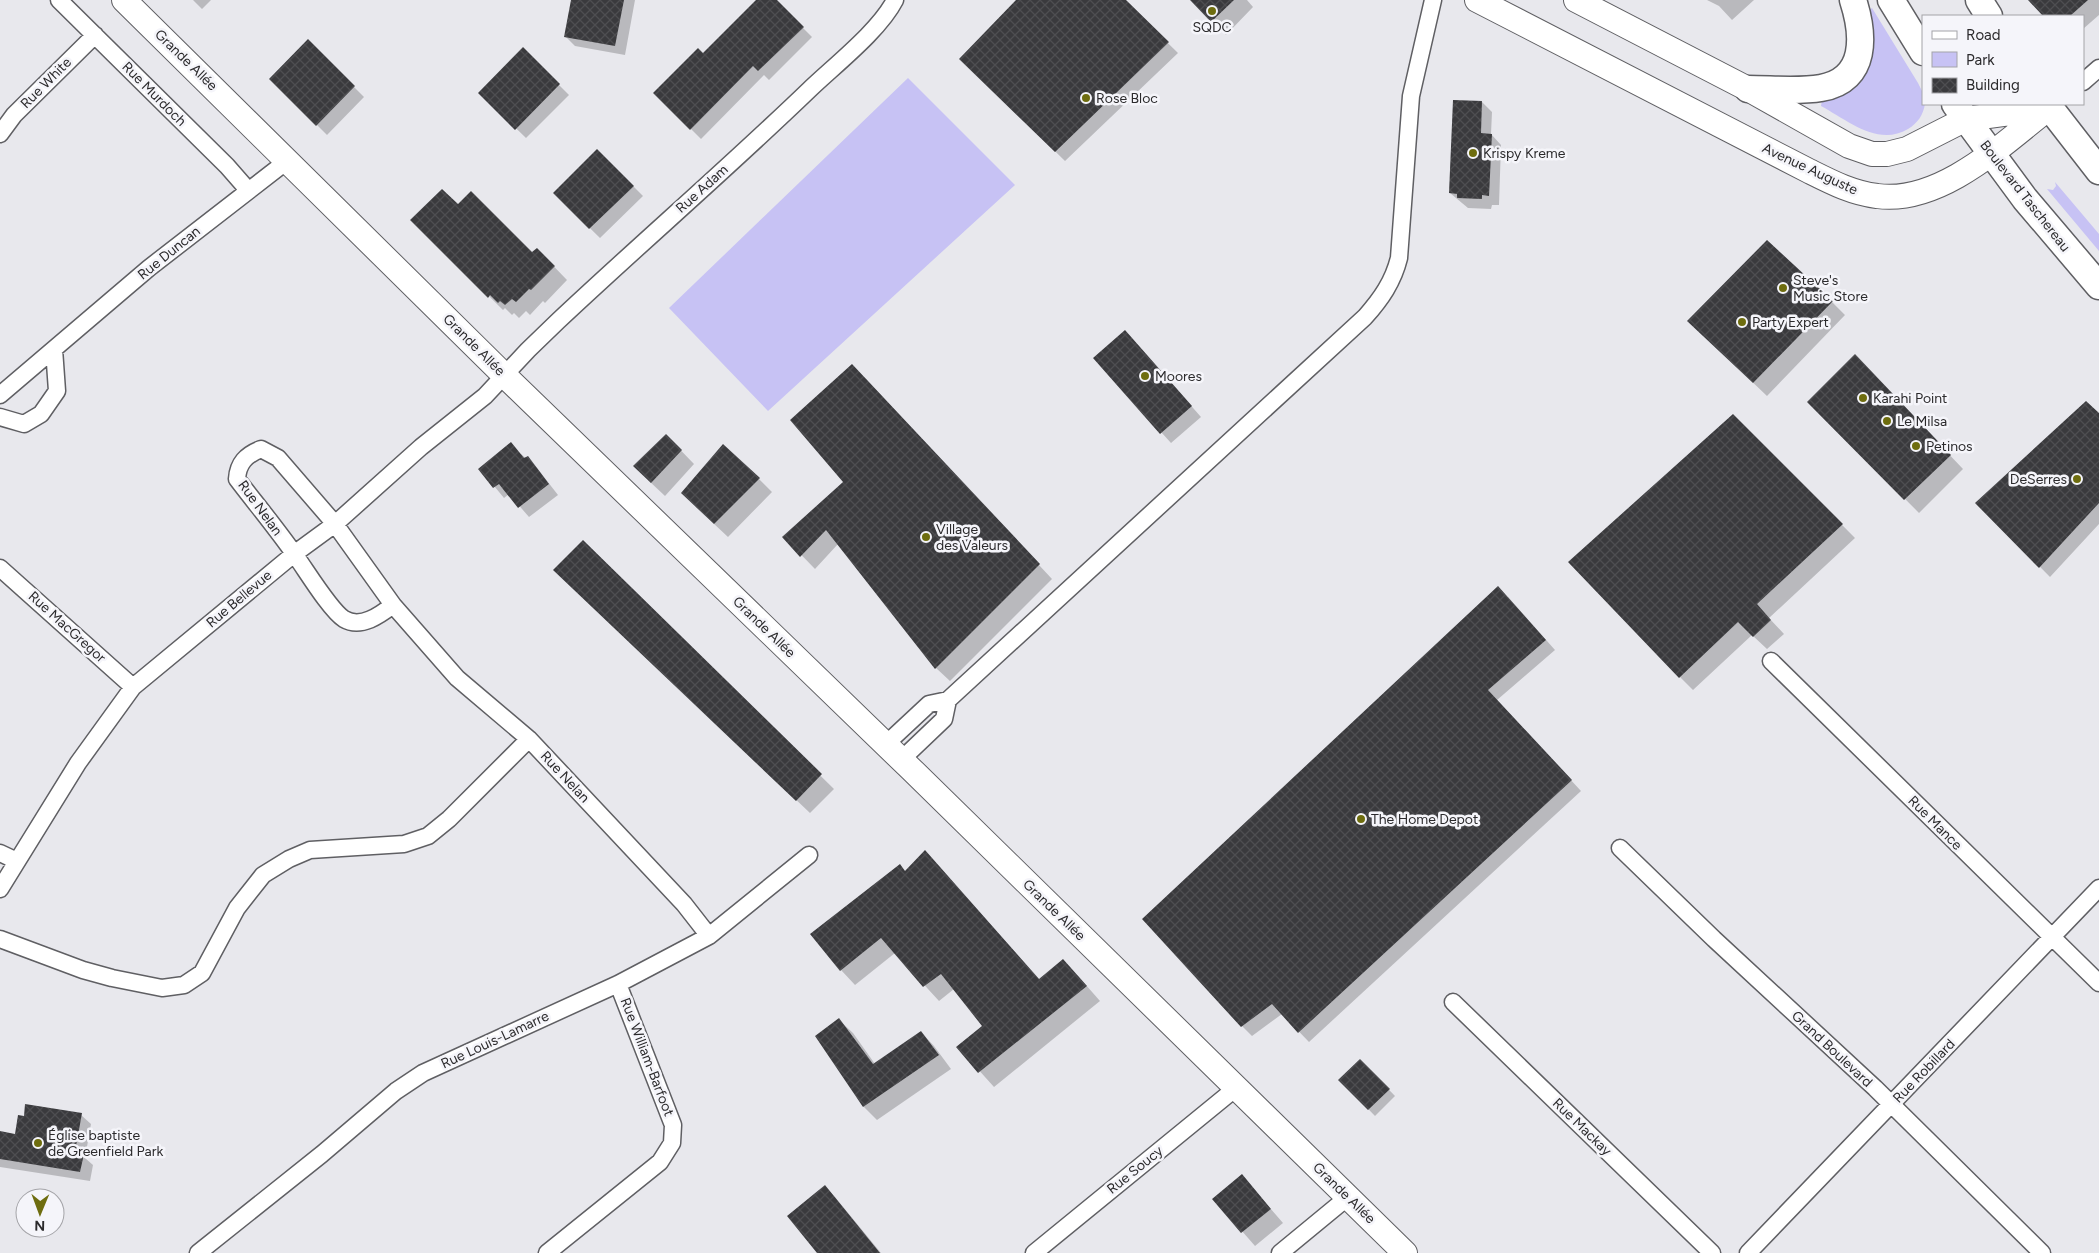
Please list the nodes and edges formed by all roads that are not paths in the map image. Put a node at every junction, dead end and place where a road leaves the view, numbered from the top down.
1 (59, 0) edge
2 (124, 0) edge
3 (895, 0) edge
4 (1433, 0) edge
5 (1477, 0) edge
6 (1576, 0) edge
7 (1853, 0) edge
8 (1891, 0) edge
9 (1979, 0) edge
10 (1988, 15) edge
11 (94, 35) junction
12 (1922, 50) edge
13 (2099, 68) edge
14 (2084, 81) edge
15 (1748, 89) junction
16 (2050, 105) edge
17 (1961, 112) edge
18 (0, 134) edge
19 (1990, 154) junction
20 (287, 161) junction
21 (2099, 171) edge
22 (248, 190) junction
23 (2099, 286) edge
24 (54, 350) junction
25 (505, 376) junction
26 (0, 395) edge
27 (0, 417) edge
28 (334, 524) junction
29 (294, 554) junction
30 (0, 568) edge
31 (393, 605) junction
32 (1771, 661) dead end
33 (133, 687) junction
34 (529, 738) junction
35 (893, 752) junction
36 (1620, 848) dead end
37 (0, 853) edge
38 (810, 855) dead end
39 (16, 861) junction
40 (2099, 888) edge
41 (0, 889) edge
42 (709, 936) junction
43 (2051, 938) junction
44 (0, 939) edge
45 (2099, 983) edge
46 (618, 984) junction
47 (1453, 1002) dead end
48 (1236, 1088) junction
49 (1892, 1105) junction
50 (1348, 1197) junction
51 (198, 1253) edge
52 (547, 1253) edge
53 (1034, 1253) edge
54 (1280, 1253) edge
55 (1405, 1253) edge
56 (1712, 1253) edge
57 (1748, 1253) edge
58 (2042, 1253) edge

1 - 11 street, Rue Murdoch
2 - 20 main road, Grande Allée
3 - 25 street, Rue Adam
4 - 35 street
5 - 19 main road, Avenue Auguste
6 - 15 main road
7 - 15 main road
8 - 12 main road
9 - 10 main road
11 - 18 street, Rue White
11 - 22 street, Rue Murdoch
13 - 14 street
15 - 17 main road
16 - 17 main road
16 - 19 main road, Avenue Auguste
16 - 21 main road
17 - 19 main road, Boulevard Taschereau
19 - 23 main road, Boulevard Taschereau
20 - 22 street, Rue Duncan
20 - 25 main road, Grande Allée
22 - 24 street, Rue Duncan
24 - 26 street, Rue Duncan
24 - 27 street
25 - 28 street, Rue Bellevue
25 - 35 main road, Grande Allée
28 - 29 street, Rue Bellevue
28 - 29 street, Rue Nelan
28 - 31 street, Rue Nelan
29 - 31 street, Rue Nelan
29 - 33 street, Rue Bellevue
30 - 33 street, Rue MacGregor
31 - 34 street, Rue Nelan
32 - 43 street, Rue Mance
33 - 39 street, Rue Bellevue
34 - 42 street, Rue Nelan
34 - 44 street
35 - 48 main road, Grande Allée
36 - 49 street, Grand Boulevard
37 - 39 street
38 - 42 street, Rue Louis-Lamarre
39 - 41 street, Rue Bellevue
40 - 43 street, Rue Robillard
42 - 46 street, Rue Louis-Lamarre
43 - 45 street, Rue Mance
43 - 49 street, Rue Robillard
46 - 51 street, Rue Louis-Lamarre
46 - 52 street, Rue William-Barfoot
47 - 56 street, Rue Mackay
48 - 50 main road, Grande Allée
48 - 53 street, Rue Soucy
49 - 57 street, Rue Robillard
49 - 58 street, Grand Boulevard
50 - 54 street
50 - 55 main road, Grande Allée

